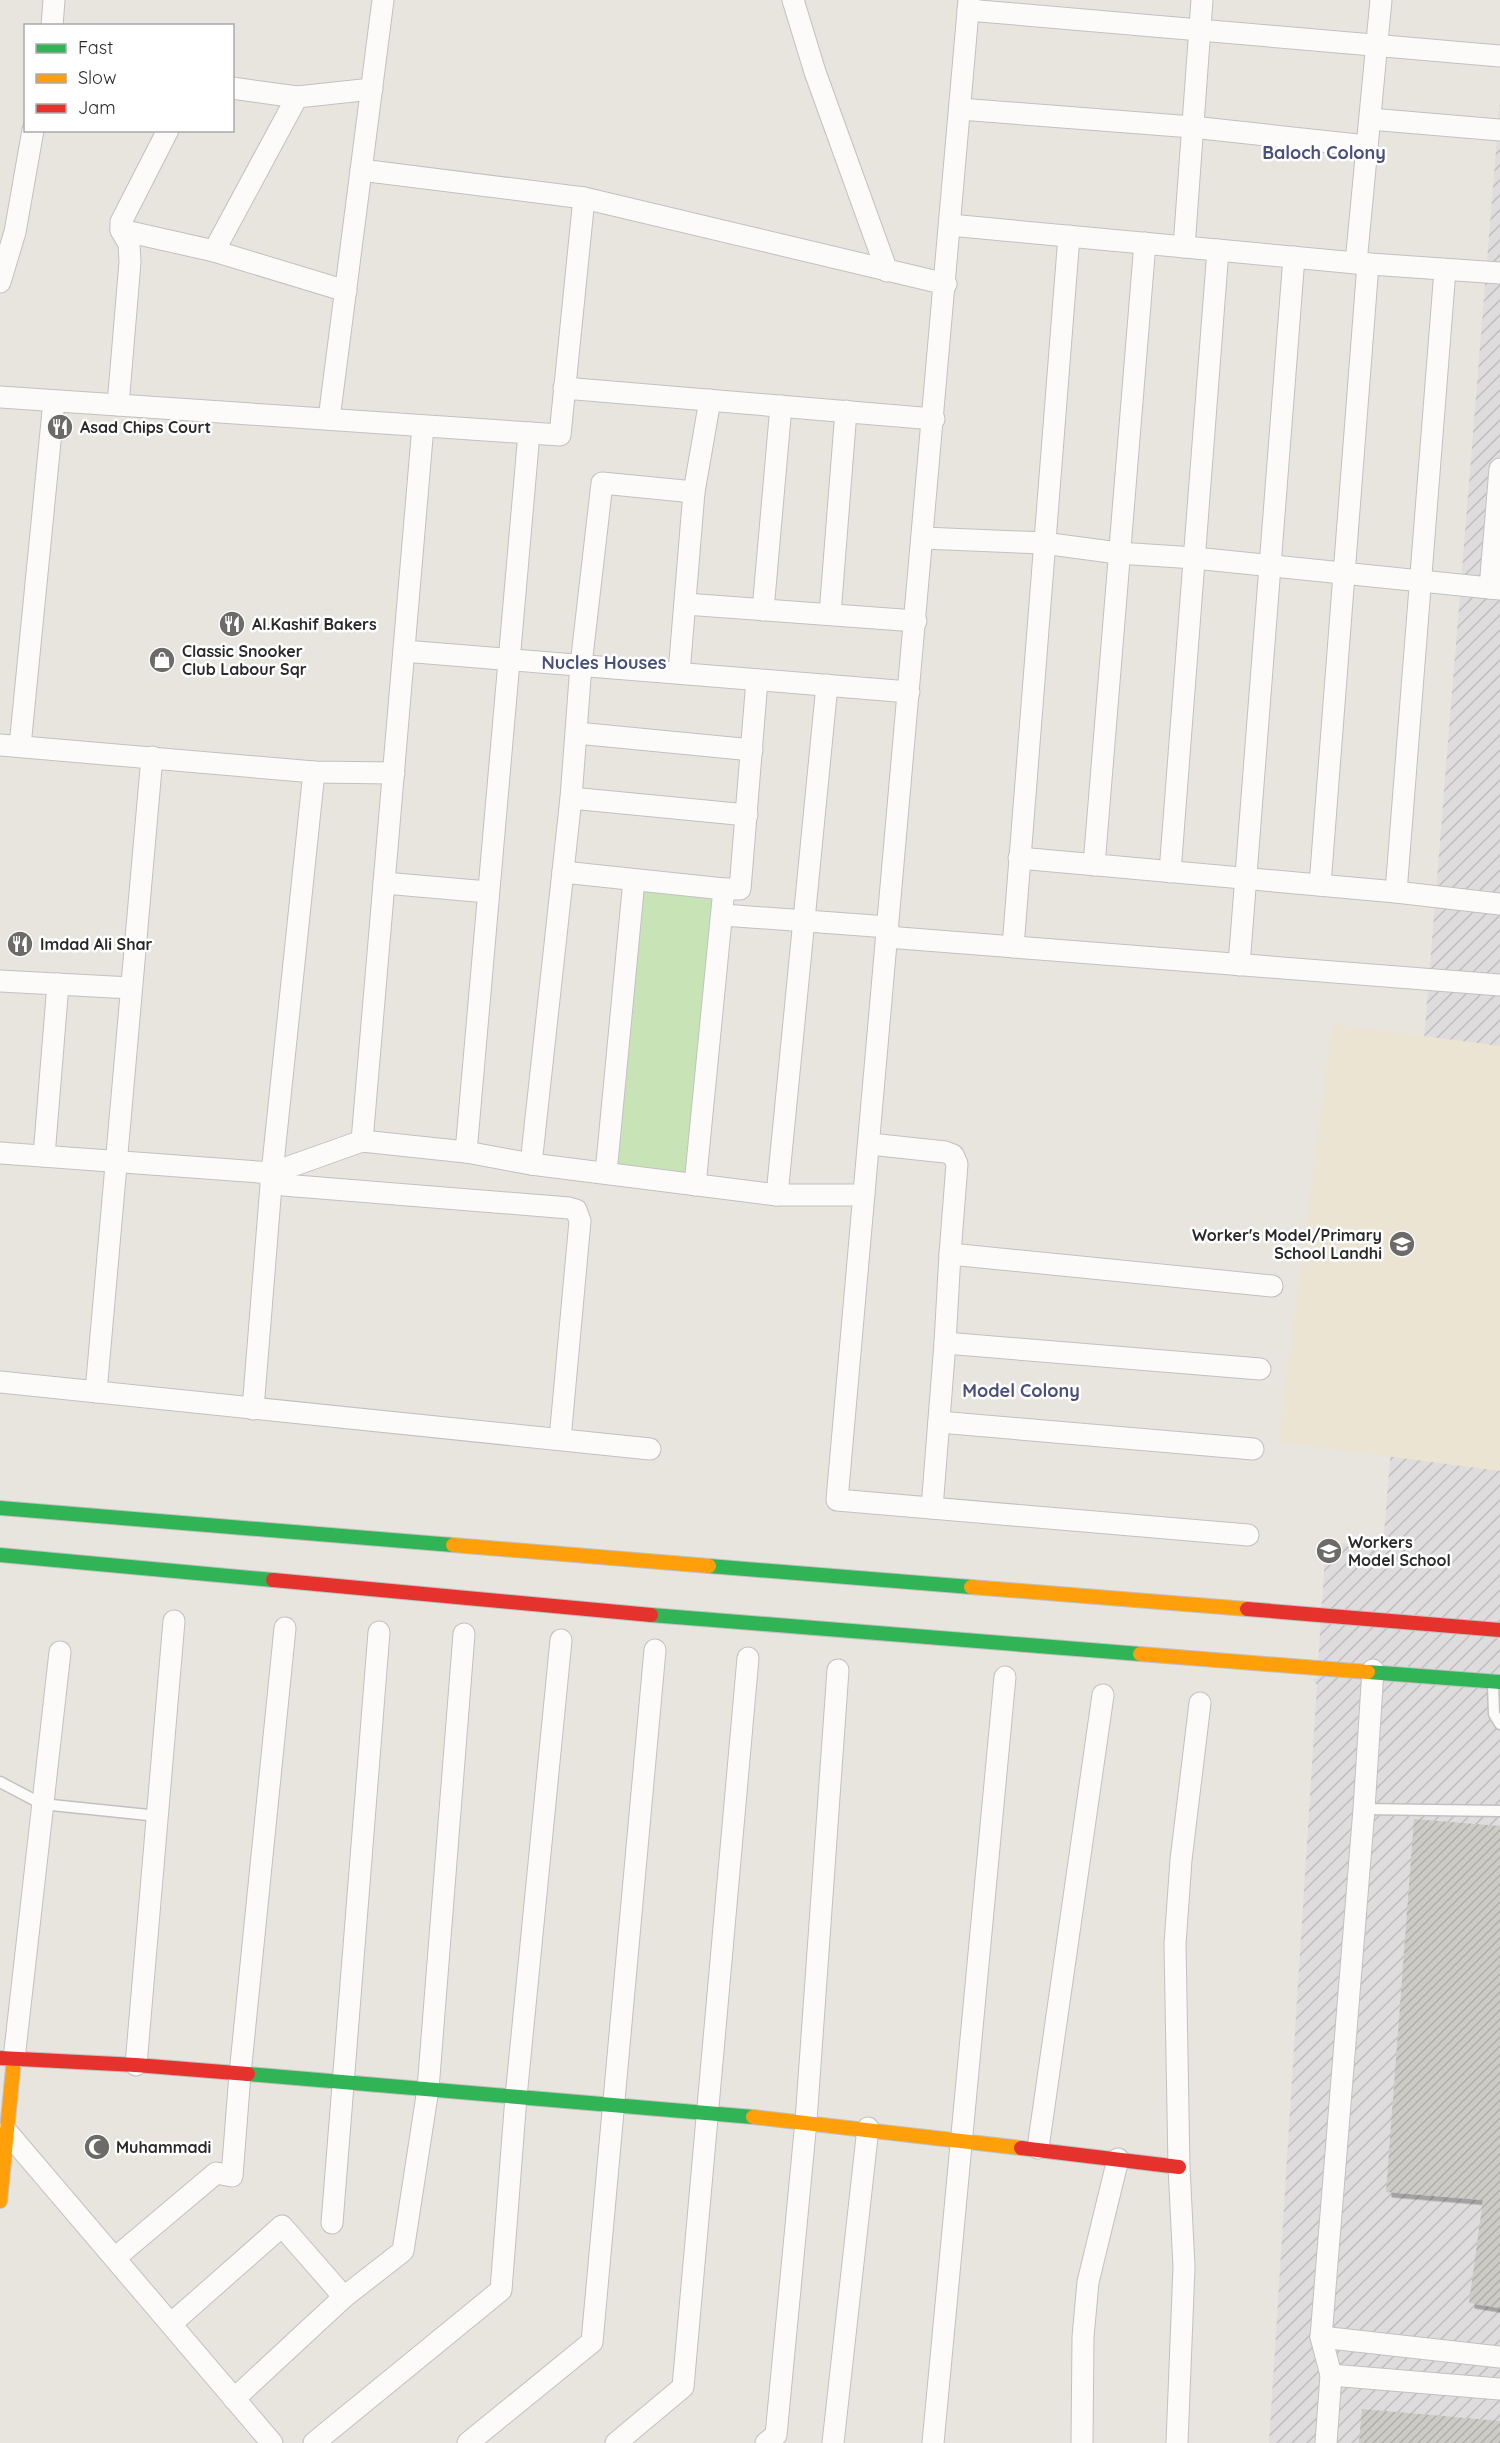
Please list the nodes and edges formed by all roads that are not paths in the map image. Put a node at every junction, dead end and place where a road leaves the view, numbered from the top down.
1 (54, 0) edge
2 (383, 0) edge
3 (793, 0) edge
4 (1202, 0) edge
5 (1381, 0) edge
6 (968, 5) edge
7 (52, 24) edge
8 (1199, 31) junction
9 (1377, 45) junction
10 (1500, 56) edge
11 (234, 88) edge
12 (372, 88) junction
13 (297, 97) junction
14 (960, 109) junction
15 (1370, 119) junction
16 (1192, 127) junction
17 (1500, 129) edge
18 (33, 132) edge
19 (167, 132) edge
20 (1367, 146) junction
21 (361, 170) junction
22 (584, 198) junction
23 (950, 225) junction
24 (121, 230) junction
25 (1069, 236) junction
26 (1145, 243) junction
27 (1184, 247) junction
28 (1218, 250) junction
29 (214, 251) junction
30 (1294, 257) junction
31 (1362, 263) junction
32 (1445, 270) junction
33 (886, 271) junction
34 (1500, 273) edge
35 (0, 282) edge
36 (946, 284) junction
37 (346, 291) junction
38 (564, 388) junction
39 (0, 397) edge
40 (710, 400) junction
41 (54, 401) junction
42 (118, 405) junction
43 (782, 406) junction
44 (846, 411) junction
45 (934, 418) junction
46 (329, 419) junction
47 (423, 426) junction
48 (529, 433) junction
49 (1500, 469) edge
50 (694, 492) junction
51 (923, 538) junction
52 (1043, 543) junction
53 (1118, 553) junction
54 (1195, 558) junction
55 (1270, 566) junction
56 (1343, 574) junction
57 (1420, 583) junction
58 (1495, 589) edge
59 (685, 604) junction
60 (763, 610) junction
61 (830, 614) junction
62 (916, 621) junction
63 (404, 651) junction
64 (508, 661) junction
65 (581, 665) junction
66 (679, 673) junction
67 (757, 680) junction
68 (827, 685) junction
69 (909, 692) junction
70 (577, 733) junction
71 (10, 745) edge
72 (752, 750) junction
73 (152, 757) junction
74 (314, 772) junction
75 (393, 774) junction
76 (571, 798) junction
77 (747, 815) junction
78 (1019, 858) junction
79 (1094, 865) junction
80 (563, 872) junction
81 (1170, 872) junction
82 (634, 880) junction
83 (1244, 880) junction
84 (384, 883) junction
85 (1320, 885) junction
86 (724, 889) junction
87 (489, 892) junction
88 (1396, 892) junction
89 (1500, 904) edge
90 (723, 915) junction
91 (805, 921) junction
92 (888, 932) junction
93 (1012, 947) junction
94 (1239, 965) junction
95 (0, 981) edge
96 (58, 984) junction
97 (1500, 985) edge
98 (131, 988) junction
99 (362, 1141) junction
100 (870, 1144) junction
101 (466, 1152) junction
102 (0, 1153) edge
103 (44, 1156) junction
104 (116, 1162) junction
105 (531, 1164) junction
106 (606, 1173) junction
107 (271, 1179) junction
108 (695, 1185) junction
109 (777, 1195) junction
110 (864, 1195) junction
111 (950, 1254) junction
112 (1272, 1286) dead end
113 (945, 1343) junction
114 (1260, 1369) dead end
115 (0, 1382) edge
116 (96, 1392) junction
117 (253, 1409) junction
118 (939, 1422) junction
119 (560, 1439) junction
120 (650, 1449) dead end
121 (1253, 1449) dead end
122 (0, 1508) edge
123 (932, 1508) junction
124 (1248, 1535) dead end
125 (0, 1555) edge
126 (174, 1622) dead end
127 (285, 1628) dead end
128 (1500, 1630) edge
129 (379, 1632) dead end
130 (464, 1634) dead end
131 (561, 1641) dead end
132 (655, 1650) dead end
133 (60, 1652) dead end
134 (748, 1658) dead end
135 (838, 1670) dead end
136 (1373, 1670) junction
137 (1005, 1677) dead end
138 (1496, 1681) edge
139 (1103, 1695) dead end
140 (1200, 1703) dead end
141 (1500, 1724) edge
142 (0, 1782) edge
143 (42, 1804) junction
144 (1364, 1809) junction
145 (1500, 1811) edge
146 (158, 1816) junction
147 (7, 2058) edge
148 (136, 2065) junction
149 (240, 2074) junction
150 (342, 2082) junction
151 (428, 2089) junction
152 (516, 2097) junction
153 (613, 2105) junction
154 (707, 2113) junction
155 (806, 2121) junction
156 (868, 2128) junction
157 (7, 2132) junction
158 (960, 2138) junction
159 (1038, 2148) junction
160 (1118, 2159) junction
161 (1179, 2167) junction
162 (0, 2202) edge
163 (332, 2223) dead end
164 (115, 2258) junction
165 (344, 2297) junction
166 (172, 2323) junction
167 (1321, 2337) junction
168 (1500, 2357) edge
169 (1331, 2375) junction
170 (1500, 2389) edge
171 (234, 2399) junction
172 (272, 2443) edge
173 (314, 2443) edge
174 (468, 2443) edge
175 (616, 2443) edge
176 (766, 2443) edge
177 (832, 2443) edge
178 (933, 2443) edge
179 (1083, 2443) edge
180 (1177, 2443) edge
181 (1326, 2443) edge

1 - 7 street
2 - 12 street
3 - 33 street
4 - 8 street
5 - 9 street
6 - 8 street
6 - 14 street
8 - 9 street
8 - 16 street
9 - 10 street
9 - 15 street
11 - 13 street
12 - 13 street
12 - 21 street
13 - 29 street
14 - 16 street
14 - 23 street
15 - 17 street
15 - 20 street
16 - 20 street
16 - 27 street
18 - 35 street
19 - 24 street
20 - 31 street
21 - 22 street
21 - 37 street
22 - 33 street
22 - 38 street
23 - 25 street
23 - 36 street
24 - 29 street
24 - 42 street
25 - 26 street
25 - 52 street
26 - 27 street
26 - 53 street
27 - 28 street
28 - 30 street
28 - 54 street
29 - 37 street
30 - 31 street
30 - 55 street
31 - 32 street
31 - 56 street
32 - 34 street
32 - 57 street
33 - 36 street
36 - 45 street
37 - 46 street
38 - 40 street
38 - 48 street
39 - 41 street
40 - 43 street
40 - 50 street
41 - 42 street
41 - 71 street
42 - 46 street
43 - 44 street
43 - 60 street
44 - 45 street
44 - 61 street
45 - 51 street
46 - 47 street
47 - 48 street
47 - 63 street
48 - 64 street
49 - 58 street
50 - 59 street
50 - 65 street
51 - 52 street
51 - 62 street
52 - 53 street
52 - 78 street
53 - 54 street
53 - 79 street
54 - 55 street
54 - 81 street
55 - 56 street
55 - 83 street
56 - 57 street
56 - 85 street
57 - 58 street
57 - 88 street
59 - 60 street
59 - 66 street
60 - 61 street
61 - 62 street
62 - 69 street
63 - 64 street
63 - 75 street
64 - 65 street
64 - 87 street
65 - 66 street
65 - 70 street
66 - 67 street
67 - 68 street
67 - 72 street
68 - 69 street
68 - 91 street
69 - 92 street
70 - 72 street
70 - 76 street
71 - 73 street
72 - 77 street
73 - 74 street
73 - 98 street
74 - 75 street
74 - 107 street
75 - 84 street
76 - 77 street
76 - 80 street
77 - 86 street
78 - 79 street
78 - 93 street
79 - 81 street
80 - 82 street
80 - 105 street
81 - 83 street
82 - 86 street
82 - 106 street
83 - 85 street
83 - 94 street
84 - 87 street
84 - 99 street
85 - 88 street
86 - 90 street
87 - 101 street
88 - 89 street
90 - 91 street
90 - 108 street
91 - 92 street
91 - 109 street
92 - 93 street
92 - 100 street
93 - 94 street
94 - 97 street
95 - 96 street
96 - 98 street
96 - 103 street
98 - 104 street
99 - 101 street
99 - 107 street
100 - 110 street
100 - 111 street
101 - 105 street
102 - 103 street
103 - 104 street
104 - 107 street
104 - 116 street
105 - 106 street
106 - 108 street
107 - 117 street
107 - 119 street
108 - 109 street
109 - 110 street
110 - 123 street
111 - 112 street
111 - 113 street
113 - 114 street
113 - 118 street
115 - 116 street
116 - 117 street
117 - 119 street
118 - 121 street
118 - 123 street
119 - 120 street
122 - 128 street
123 - 124 street
125 - 136 street
126 - 146 street
127 - 149 street
129 - 150 street
130 - 151 street
131 - 152 street
132 - 153 street
133 - 143 street
134 - 154 street
135 - 155 street
136 - 138 street
136 - 144 street
137 - 158 street
138 - 141 lane
139 - 159 street
140 - 161 street
142 - 143 lane
143 - 146 lane
143 - 147 street
144 - 145 lane
144 - 167 street
146 - 148 street
147 - 148 street
147 - 157 street
148 - 149 street
149 - 150 street
149 - 164 street
150 - 151 street
150 - 163 street
151 - 152 street
151 - 165 street
152 - 153 street
152 - 173 street
153 - 154 street
153 - 174 street
154 - 155 street
154 - 175 street
155 - 156 street
155 - 176 street
156 - 158 street
156 - 177 street
157 - 162 street
157 - 164 street
158 - 159 street
158 - 178 street
159 - 160 street
160 - 161 street
160 - 179 street
161 - 180 street
164 - 166 street
165 - 166 street
165 - 171 street
166 - 171 street
167 - 168 street
167 - 169 street
169 - 170 street
169 - 181 street
171 - 172 street

